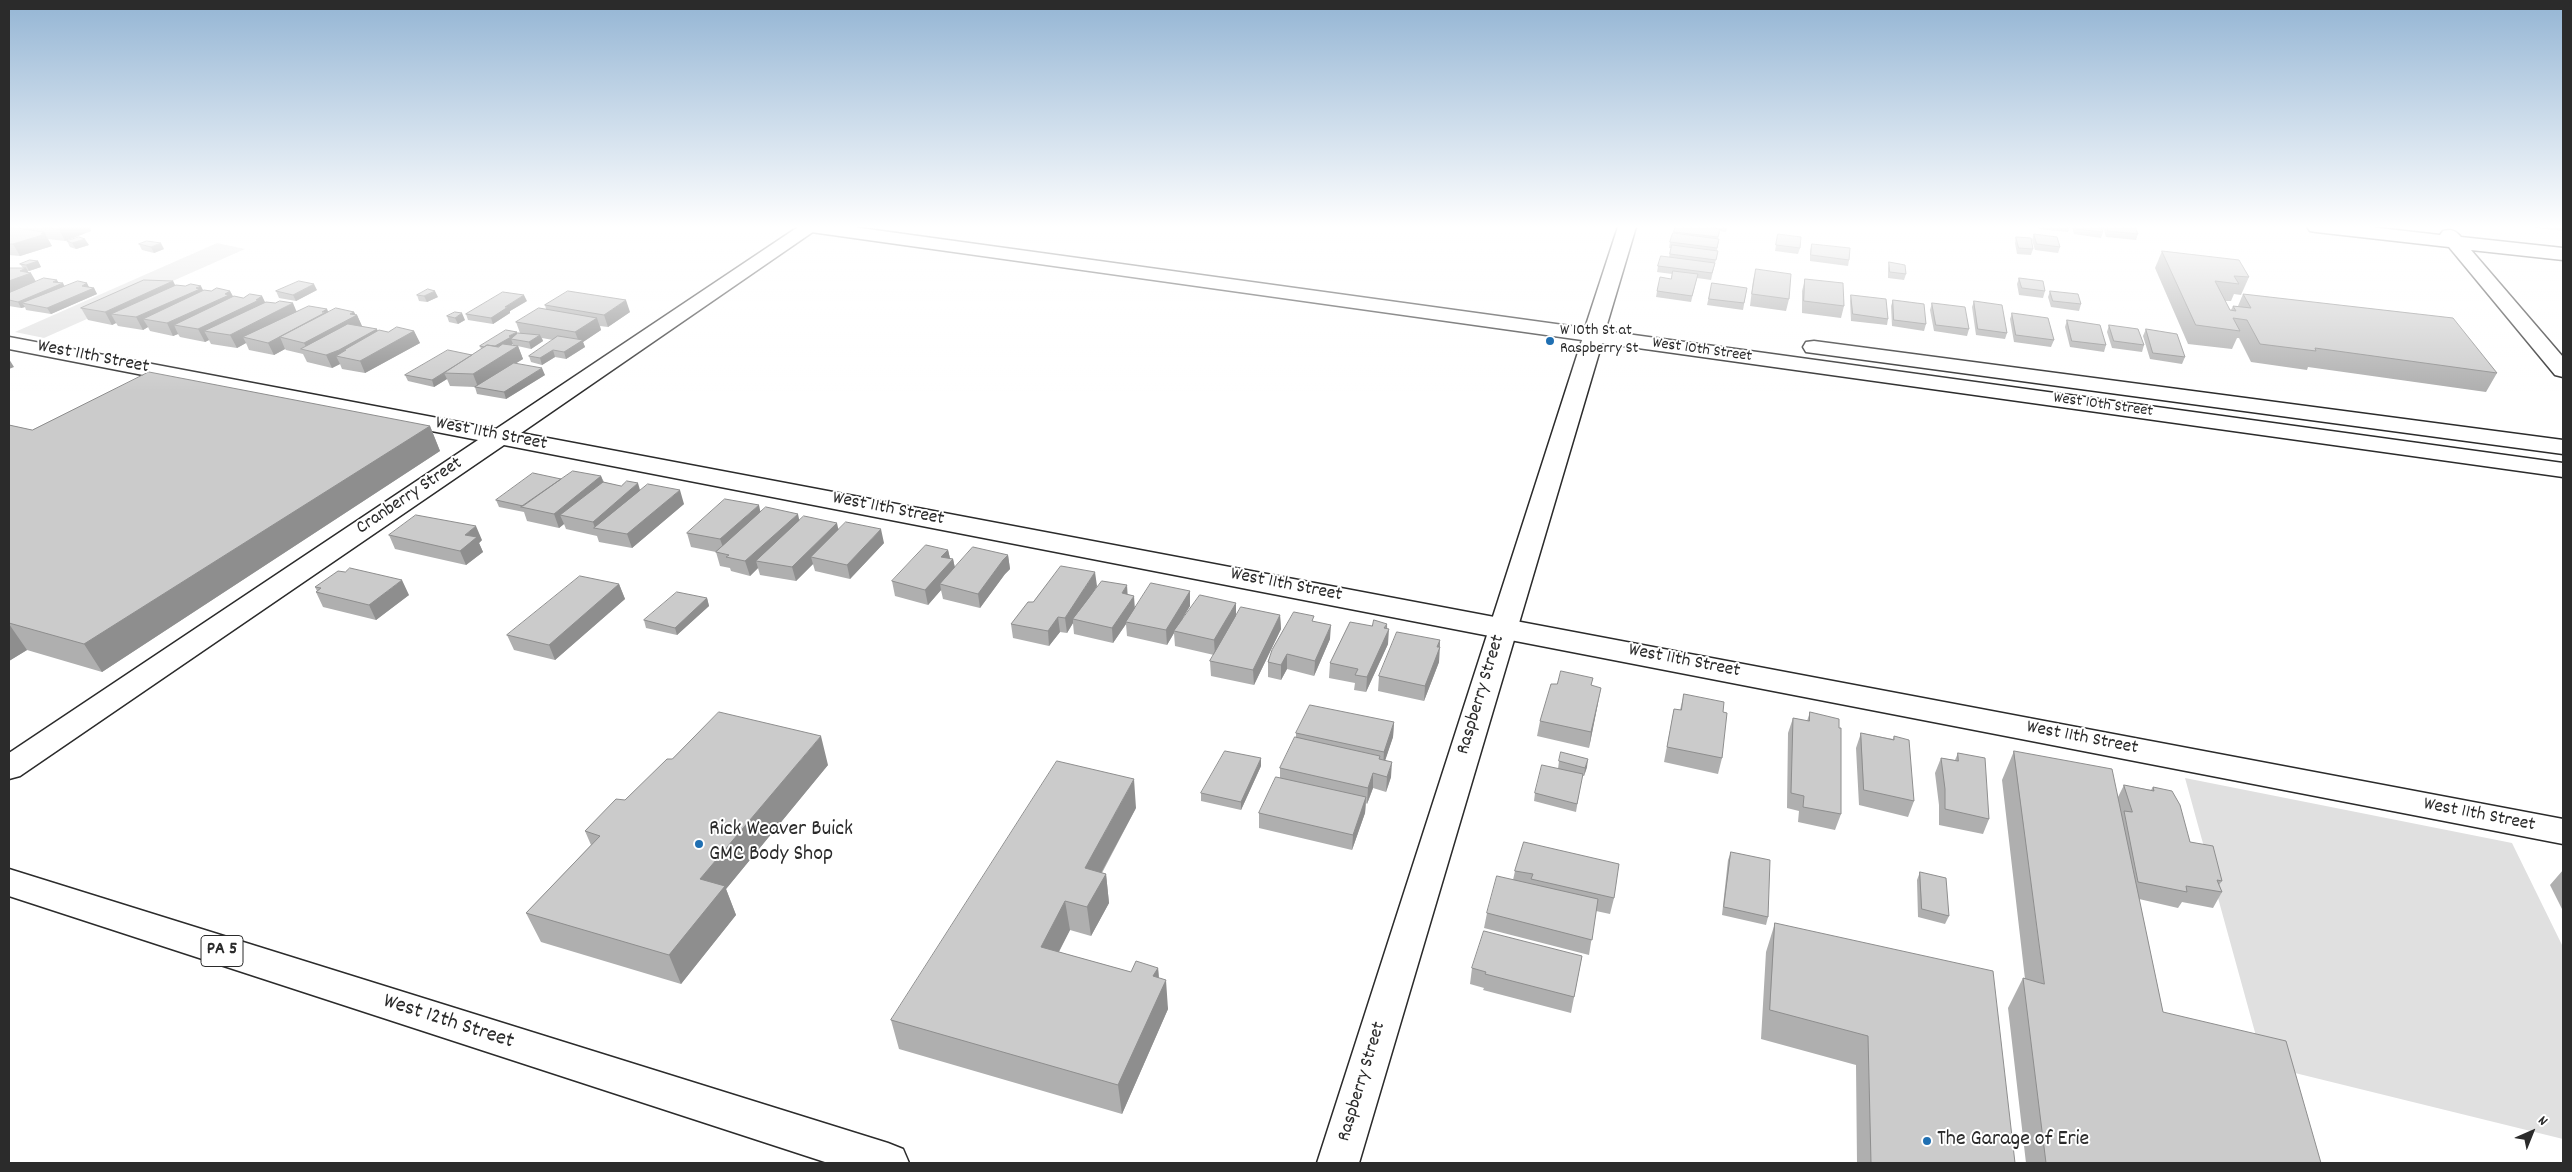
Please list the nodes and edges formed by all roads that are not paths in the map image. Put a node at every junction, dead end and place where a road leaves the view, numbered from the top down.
1 (729, 282) edge
2 (1206, 282) edge
3 (1313, 282) edge
4 (1609, 282) edge
5 (2489, 282) edge
6 (1595, 327) junction
7 (9, 343) edge
8 (2563, 370) edge
9 (2232, 403) junction
10 (2242, 425) junction
11 (499, 436) junction
12 (2563, 447) edge
13 (2563, 470) edge
14 (1503, 628) junction
15 (9, 768) edge
16 (2563, 832) edge
17 (9, 882) edge
18 (888, 1163) edge
19 (1338, 1163) edge

1 - 11 street, Cranberry Street
2 - 6 street, West 10th Street
3 - 6 street, West 10th Street
4 - 6 street, Raspberry Street
5 - 8 street
6 - 9 street, West 10th Street
6 - 10 street, West 10th Street
6 - 14 street, Raspberry Street
7 - 11 street, West 11th Street
9 - 10 street
9 - 12 street, West 10th Street
10 - 13 street, West 10th Street
11 - 14 street, West 11th Street
11 - 15 street, Cranberry Street
14 - 16 street, West 11th Street
14 - 19 street, Raspberry Street
17 - 18 street, West 12th Street / PA 5

